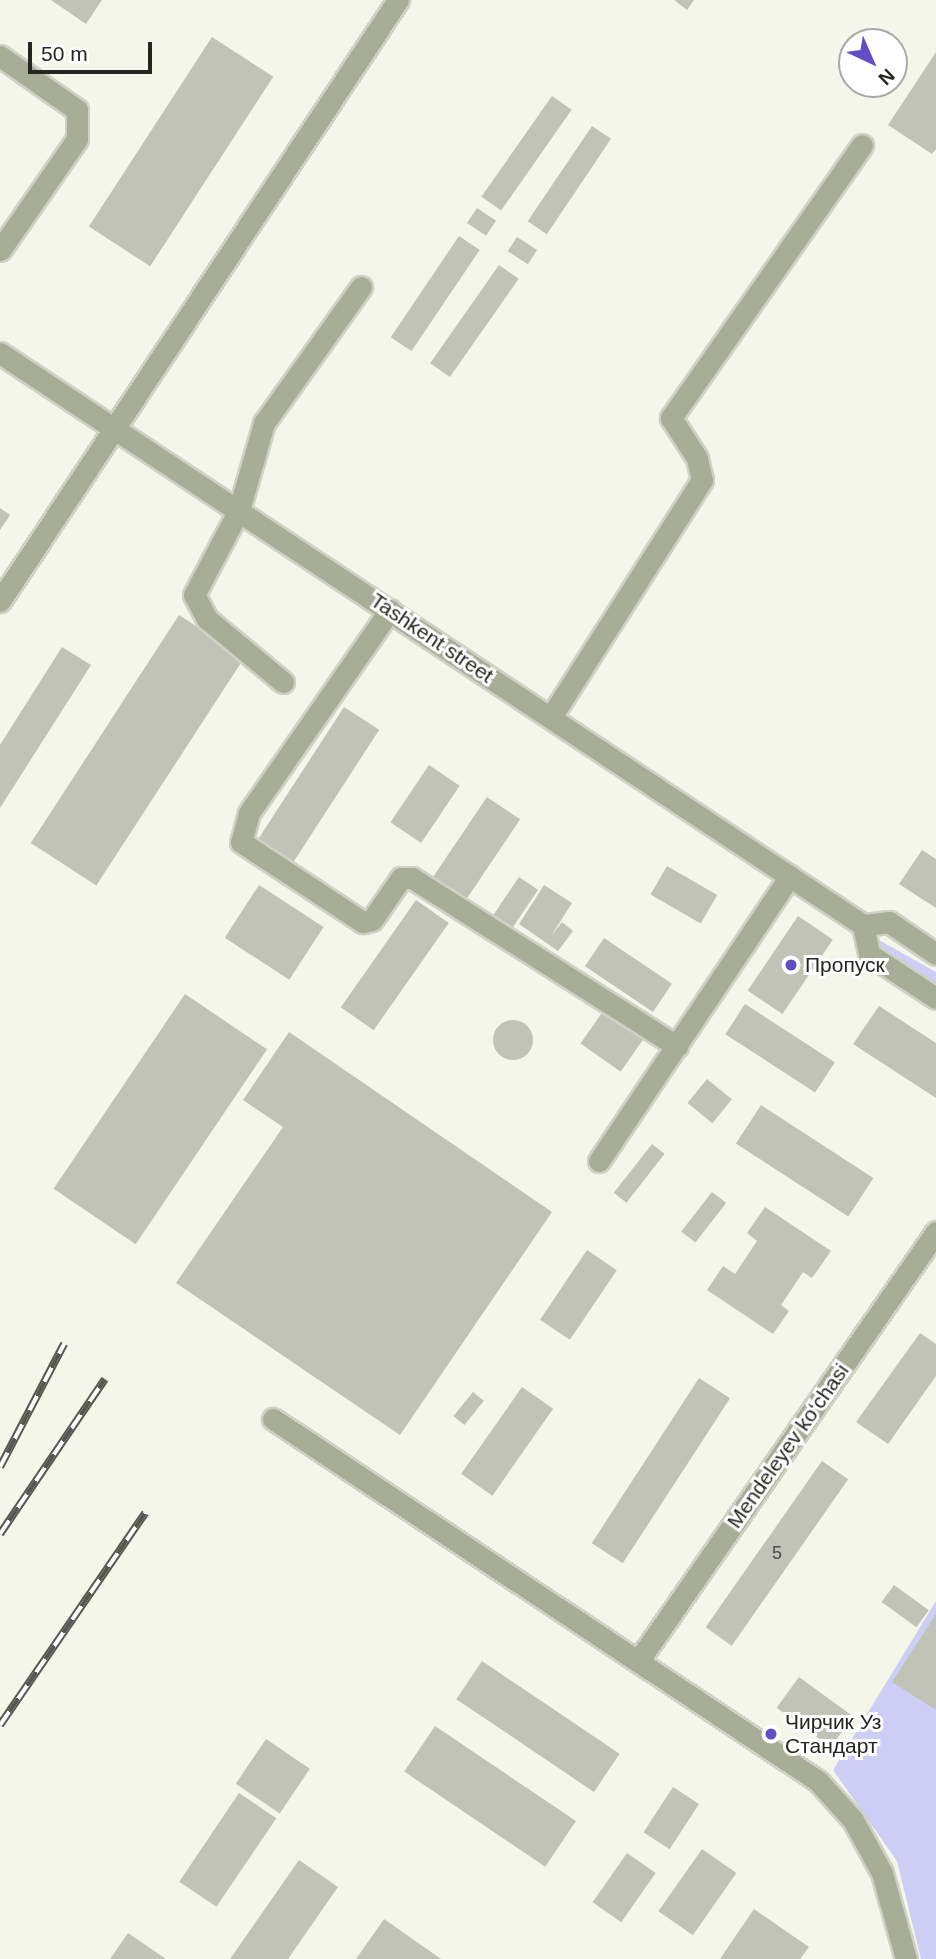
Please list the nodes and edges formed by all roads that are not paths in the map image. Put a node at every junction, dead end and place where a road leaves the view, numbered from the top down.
1 (398, 0) edge
2 (0, 55) edge
3 (862, 145) dead end
4 (0, 250) edge
5 (361, 287) dead end
6 (0, 353) edge
7 (117, 429) junction
8 (239, 510) junction
9 (0, 601) edge
10 (390, 610) junction
11 (283, 682) dead end
12 (551, 717) junction
13 (790, 876) junction
14 (863, 925) junction
15 (936, 954) edge
16 (936, 998) edge
17 (677, 1046) junction
18 (599, 1161) dead end
19 (936, 1232) edge
20 (273, 1419) dead end
21 (639, 1660) junction
22 (906, 1959) edge

1 - 7 street
2 - 4 street
3 - 12 street
5 - 8 street
6 - 7 street, Tashkent street
7 - 8 street, Tashkent street
7 - 9 street
8 - 10 street, Tashkent street
8 - 11 street
10 - 12 street, Tashkent street
10 - 17 street
12 - 13 street, Tashkent street
13 - 14 street, Tashkent street
13 - 17 street
14 - 15 street
14 - 16 street
17 - 18 street
19 - 21 street, Mendeleyev ko‘chasi
20 - 21 street
21 - 22 street

